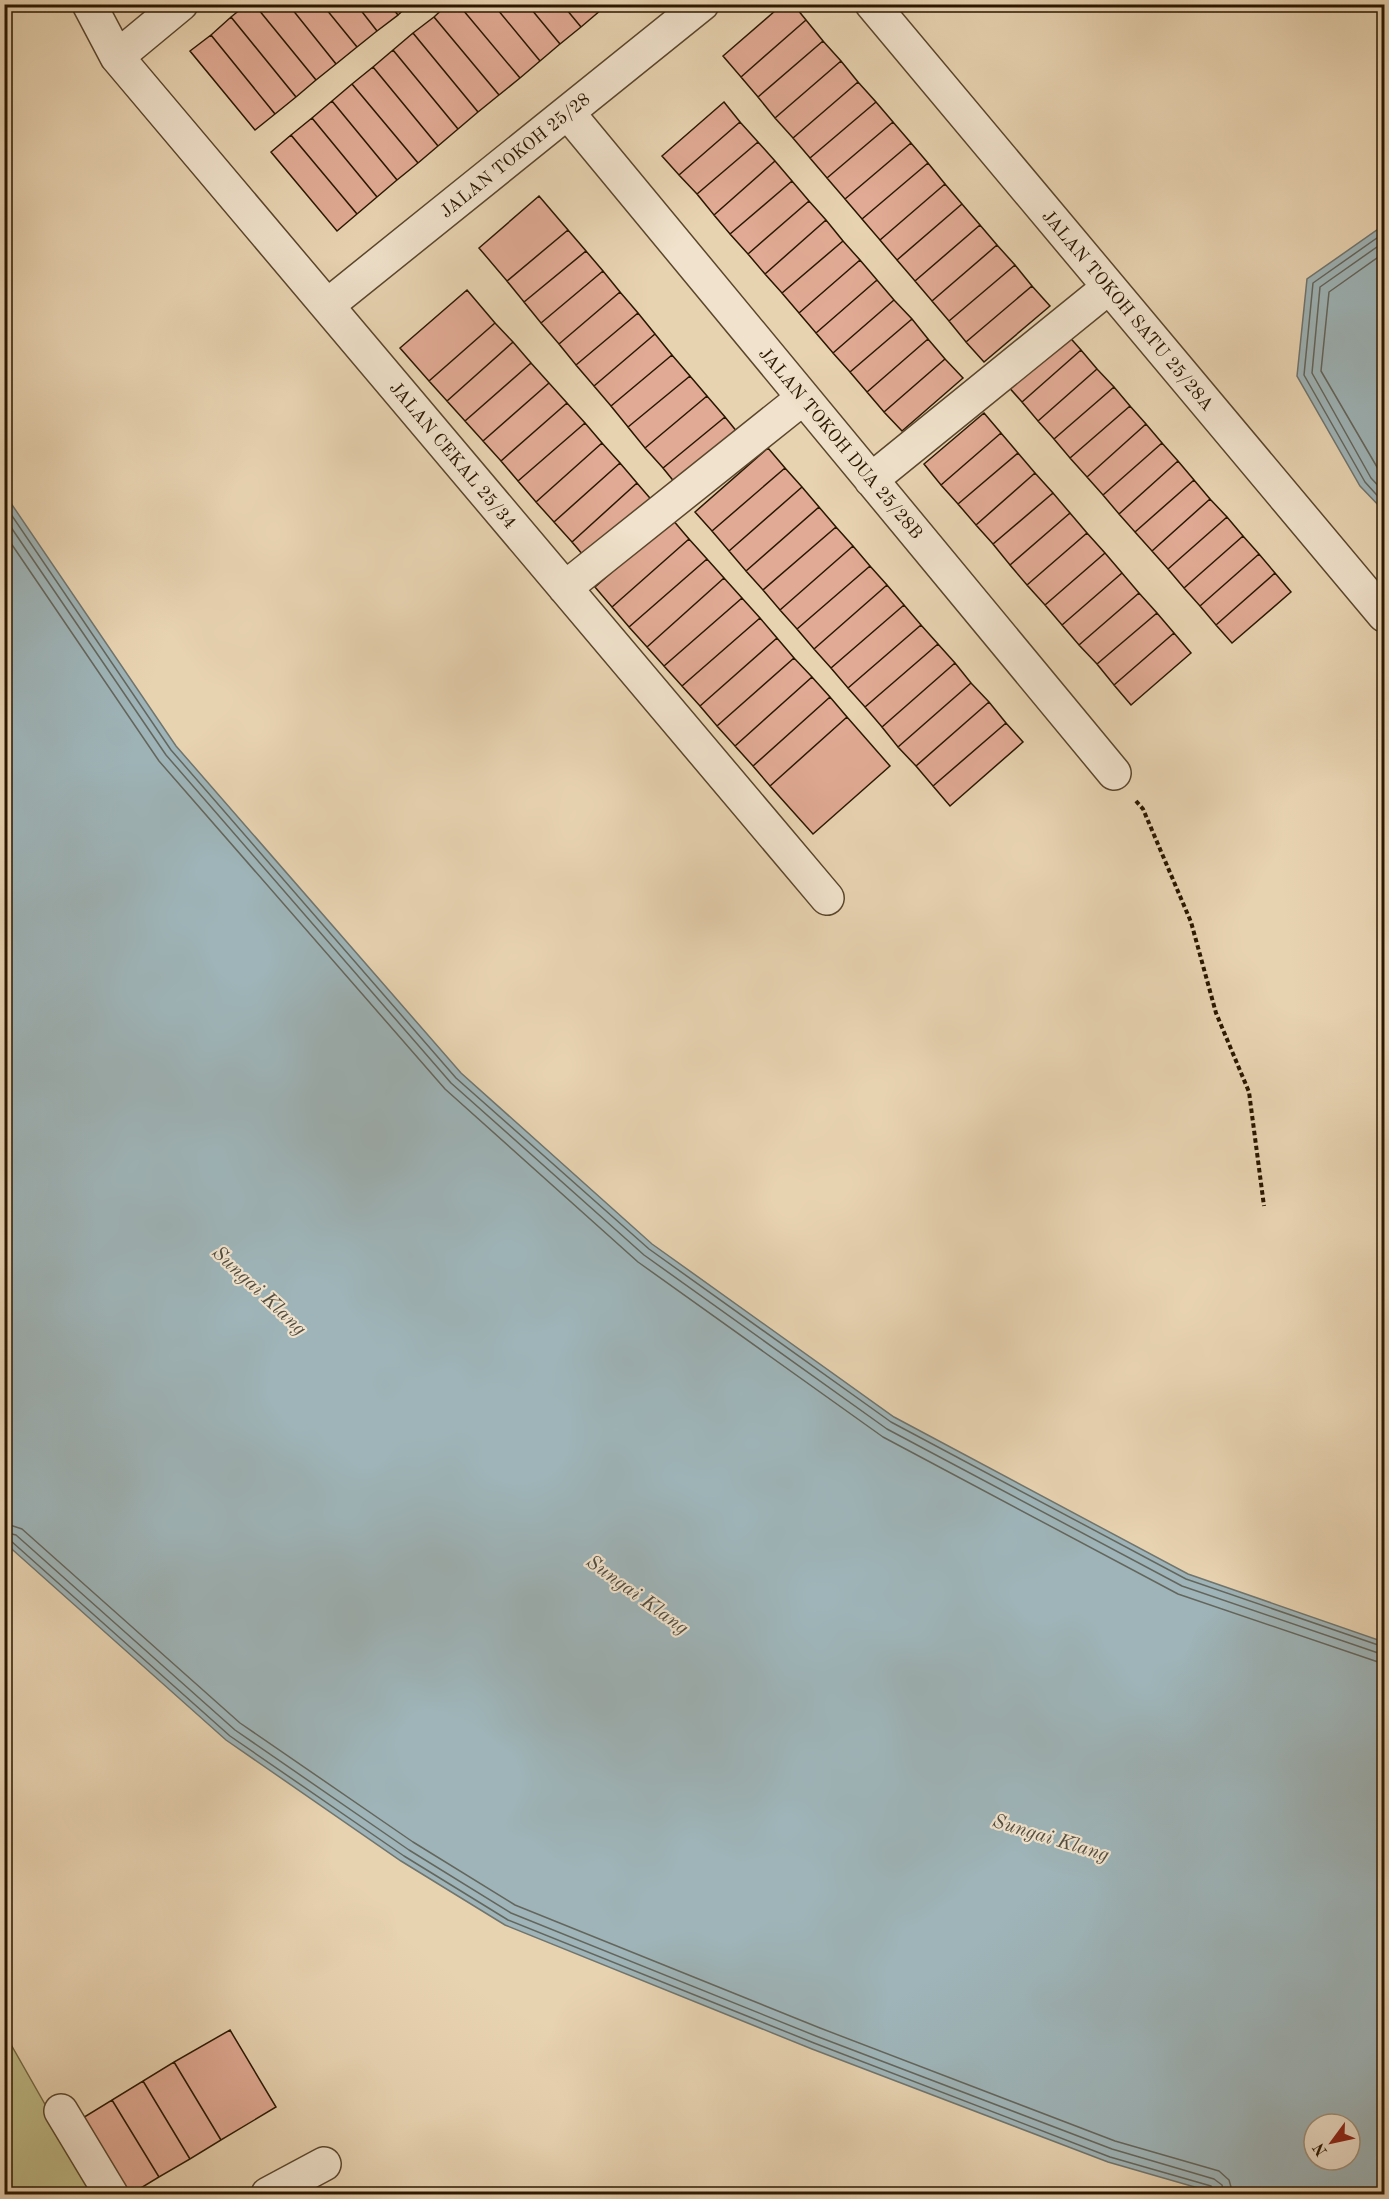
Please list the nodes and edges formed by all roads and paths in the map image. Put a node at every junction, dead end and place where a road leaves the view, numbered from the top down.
1 (89, 4) edge
2 (181, 4) edge
3 (872, 4) edge
4 (684, 10) edge
5 (117, 57) junction
6 (568, 113) junction
7 (1109, 287) junction
8 (328, 306) junction
9 (803, 398) junction
10 (872, 480) junction
11 (566, 588) junction
12 (1384, 615) edge
13 (1114, 773) joint
14 (827, 898) dead end
15 (1264, 1206) dead end
16 (62, 2111) dead end
17 (324, 2164) dead end
18 (111, 2194) edge
19 (268, 2194) edge

1 - 5 street, JALAN CEKAL 25/34
2 - 5 street
3 - 7 street, JALAN TOKOH SATU 25/28A
4 - 6 street, JALAN TOKOH 25/28
5 - 8 street, JALAN CEKAL 25/34
6 - 8 street, JALAN TOKOH 25/28
6 - 9 street, JALAN TOKOH DUA 25/28B
7 - 10 street
7 - 12 street, JALAN TOKOH SATU 25/28A
8 - 11 street, JALAN CEKAL 25/34
9 - 10 street, JALAN TOKOH DUA 25/28B
9 - 11 street
10 - 13 street, JALAN TOKOH DUA 25/28B
11 - 14 street, JALAN CEKAL 25/34
13 - 15 path
16 - 18 street
17 - 19 street

